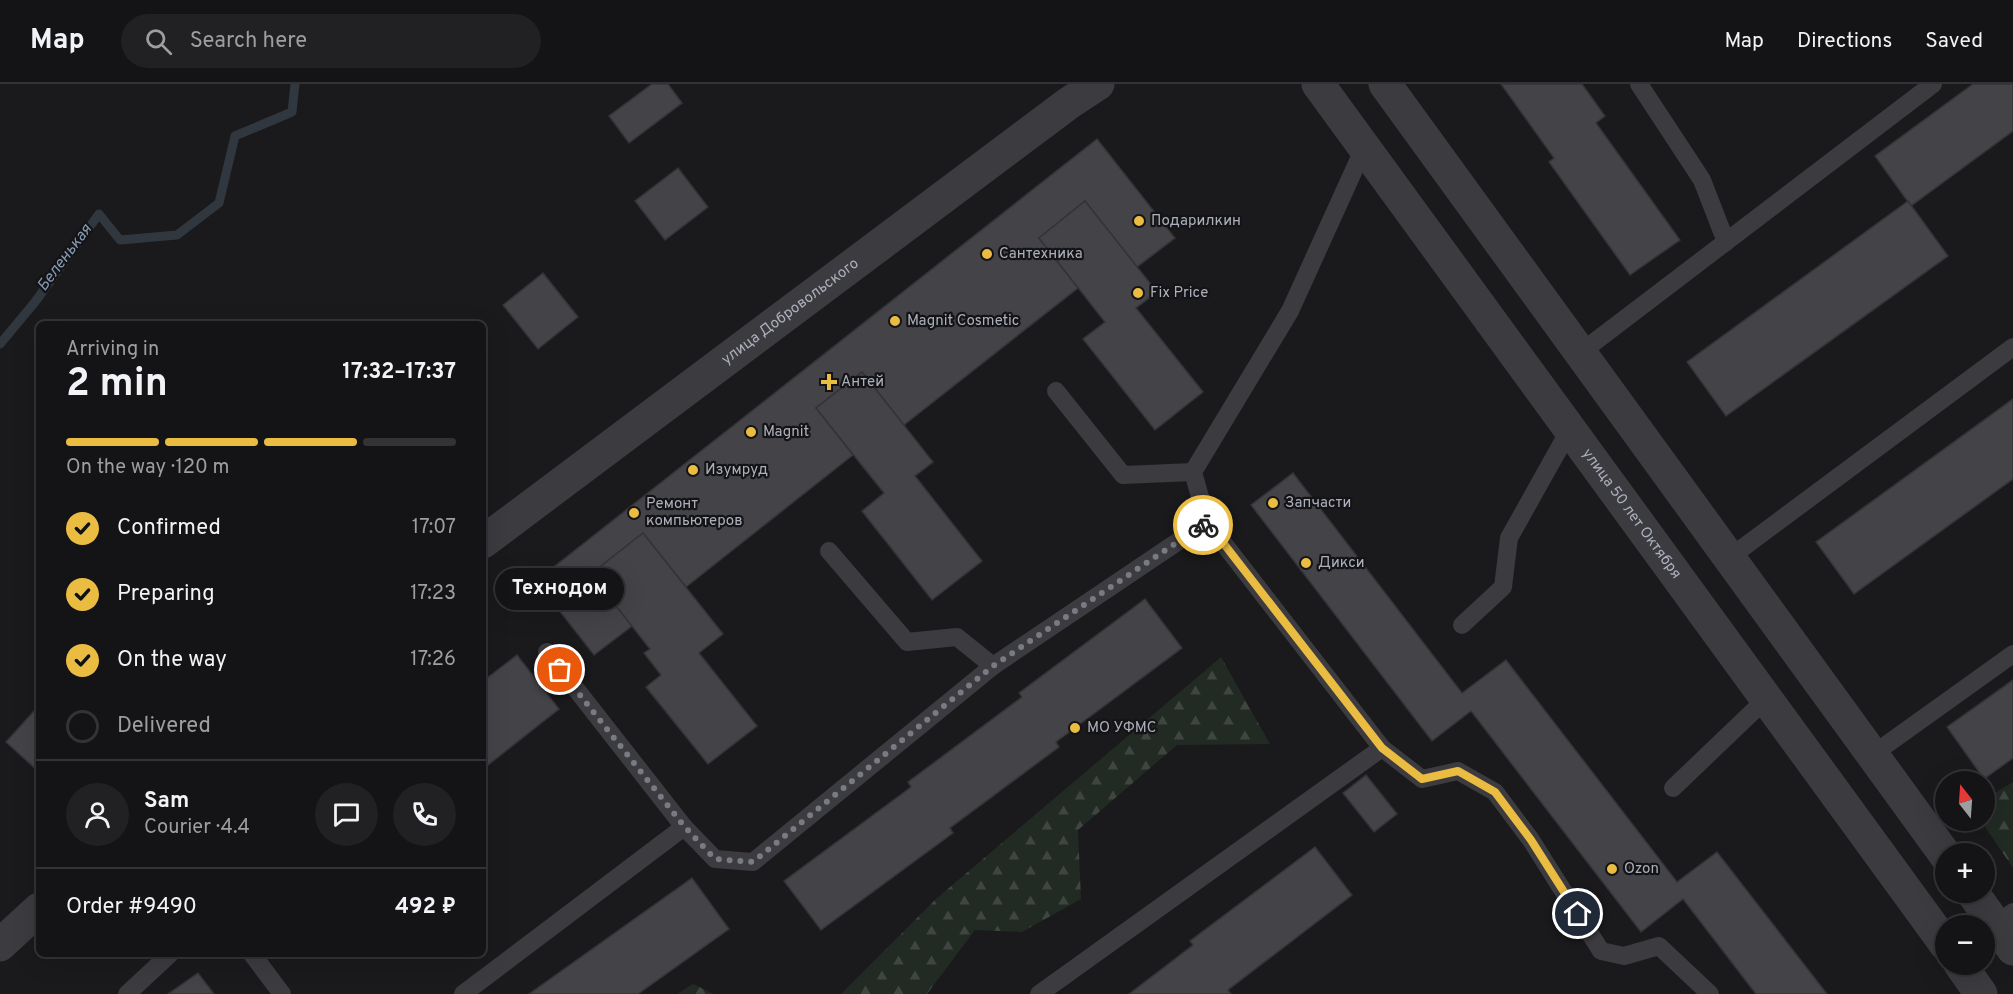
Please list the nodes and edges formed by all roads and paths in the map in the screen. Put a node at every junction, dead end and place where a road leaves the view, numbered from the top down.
1 (1098, 84) edge
2 (1318, 84) edge
3 (1385, 84) edge
4 (1639, 84) edge
5 (1933, 84) edge
6 (1364, 148) junction
7 (1726, 242) junction
8 (2013, 347) edge
9 (1580, 353) junction
10 (1056, 391) dead end
11 (1570, 429) junction
12 (1193, 471) junction
13 (1207, 522) junction
14 (486, 540) edge
15 (829, 551) dead end
16 (1729, 558) junction
17 (1462, 625) dead end
18 (547, 652) dead end
19 (2013, 654) edge
20 (993, 666) junction
21 (1766, 699) junction
22 (1382, 748) junction
23 (1872, 755) junction
24 (1673, 788) dead end
25 (684, 826) junction
26 (1936, 843) edge
27 (1982, 903) edge
28 (36, 912) edge
29 (2007, 929) edge
30 (1935, 930) edge
31 (0, 945) edge
32 (167, 957) edge
33 (254, 957) edge
34 (1968, 975) edge
35 (127, 994) edge
36 (282, 994) edge
37 (463, 994) edge
38 (1040, 994) edge
39 (1710, 994) edge
40 (1981, 994) edge

1 - 14 street, улица Добровольского
2 - 6 street, улица 50 лет Октября
3 - 9 street
4 - 7 lane
5 - 7 lane
6 - 11 street, улица 50 лет Октября
6 - 12 lane
7 - 9 lane
8 - 16 lane
9 - 16 street
10 - 12 lane
11 - 17 lane
11 - 21 street, улица 50 лет Октября
12 - 13 lane
13 - 20 lane
13 - 22 lane
15 - 20 lane
16 - 23 street
18 - 25 lane
19 - 23 lane
20 - 25 lane
21 - 24 lane
21 - 30 street, улица 50 лет Октября
22 - 38 lane
22 - 39 lane
23 - 26 street
25 - 37 lane
27 - 29 street
28 - 31 street
32 - 35 lane
33 - 36 lane
34 - 40 street

